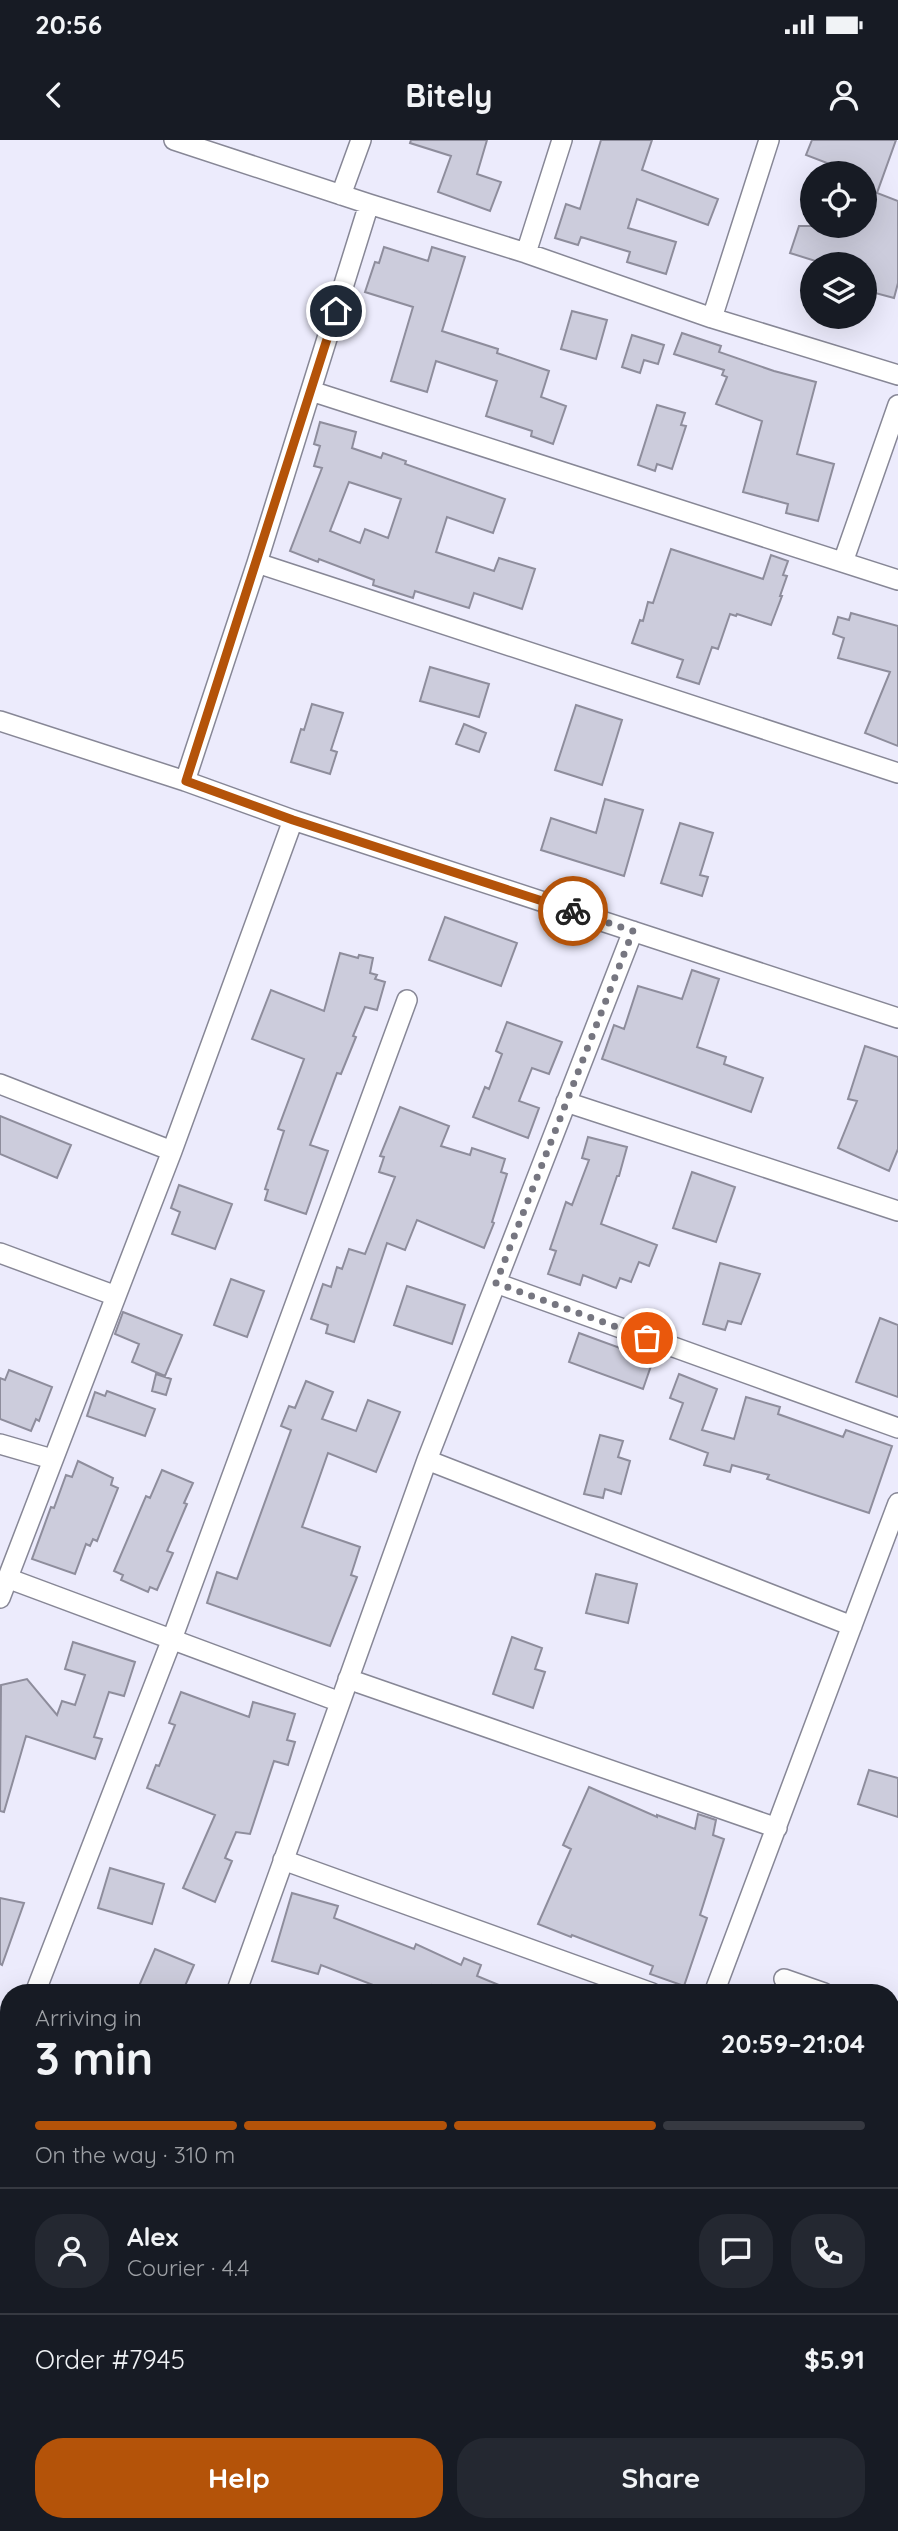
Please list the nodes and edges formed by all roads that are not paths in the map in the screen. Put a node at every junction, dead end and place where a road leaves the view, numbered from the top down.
1 (174, 140) edge
2 (361, 140) edge
3 (562, 140) edge
4 (769, 140) edge
5 (341, 195) junction
6 (369, 204) junction
7 (526, 253) junction
8 (712, 318) junction
9 (898, 375) edge
10 (311, 391) junction
11 (898, 405) edge
12 (843, 562) junction
13 (257, 563) junction
14 (898, 580) edge
15 (0, 721) edge
16 (898, 773) edge
17 (186, 781) junction
18 (293, 820) junction
19 (633, 931) junction
20 (407, 1000) dead end
21 (898, 1018) edge
22 (0, 1084) edge
23 (566, 1102) junction
24 (172, 1150) junction
25 (898, 1211) edge
26 (0, 1253) edge
27 (496, 1283) junction
28 (116, 1296) junction
29 (898, 1428) edge
30 (0, 1444) edge
31 (0, 1455) edge
32 (427, 1460) junction
33 (50, 1465) junction
34 (898, 1503) edge
35 (8, 1578) junction
36 (0, 1598) edge
37 (852, 1626) junction
38 (172, 1639) junction
39 (348, 1679) junction
40 (340, 1702) junction
41 (777, 1828) junction
42 (283, 1860) junction
43 (784, 1979) dead end
44 (38, 1984) edge
45 (239, 1984) edge
46 (627, 1984) edge
47 (717, 1984) edge
48 (798, 1984) edge

1 - 5 street
2 - 5 street
3 - 7 street
4 - 8 street
5 - 6 street
6 - 7 street
6 - 10 street
7 - 8 street
8 - 9 street
10 - 12 street
10 - 13 street
11 - 12 street
12 - 14 street
13 - 16 street
13 - 17 street
15 - 17 street
17 - 18 street
18 - 19 street
18 - 24 street
19 - 21 street
19 - 23 street
20 - 38 street
22 - 24 street
23 - 25 street
23 - 27 street
24 - 28 street
26 - 28 street
27 - 29 street
27 - 32 street
28 - 33 street
30 - 33 street
31 - 33 street
32 - 37 street
32 - 39 street
33 - 35 street
34 - 37 street
35 - 36 street
35 - 38 street
37 - 41 street
38 - 40 street
38 - 44 street
39 - 40 street
39 - 41 street
40 - 42 street
41 - 47 street
42 - 45 street
42 - 46 street
43 - 48 street

